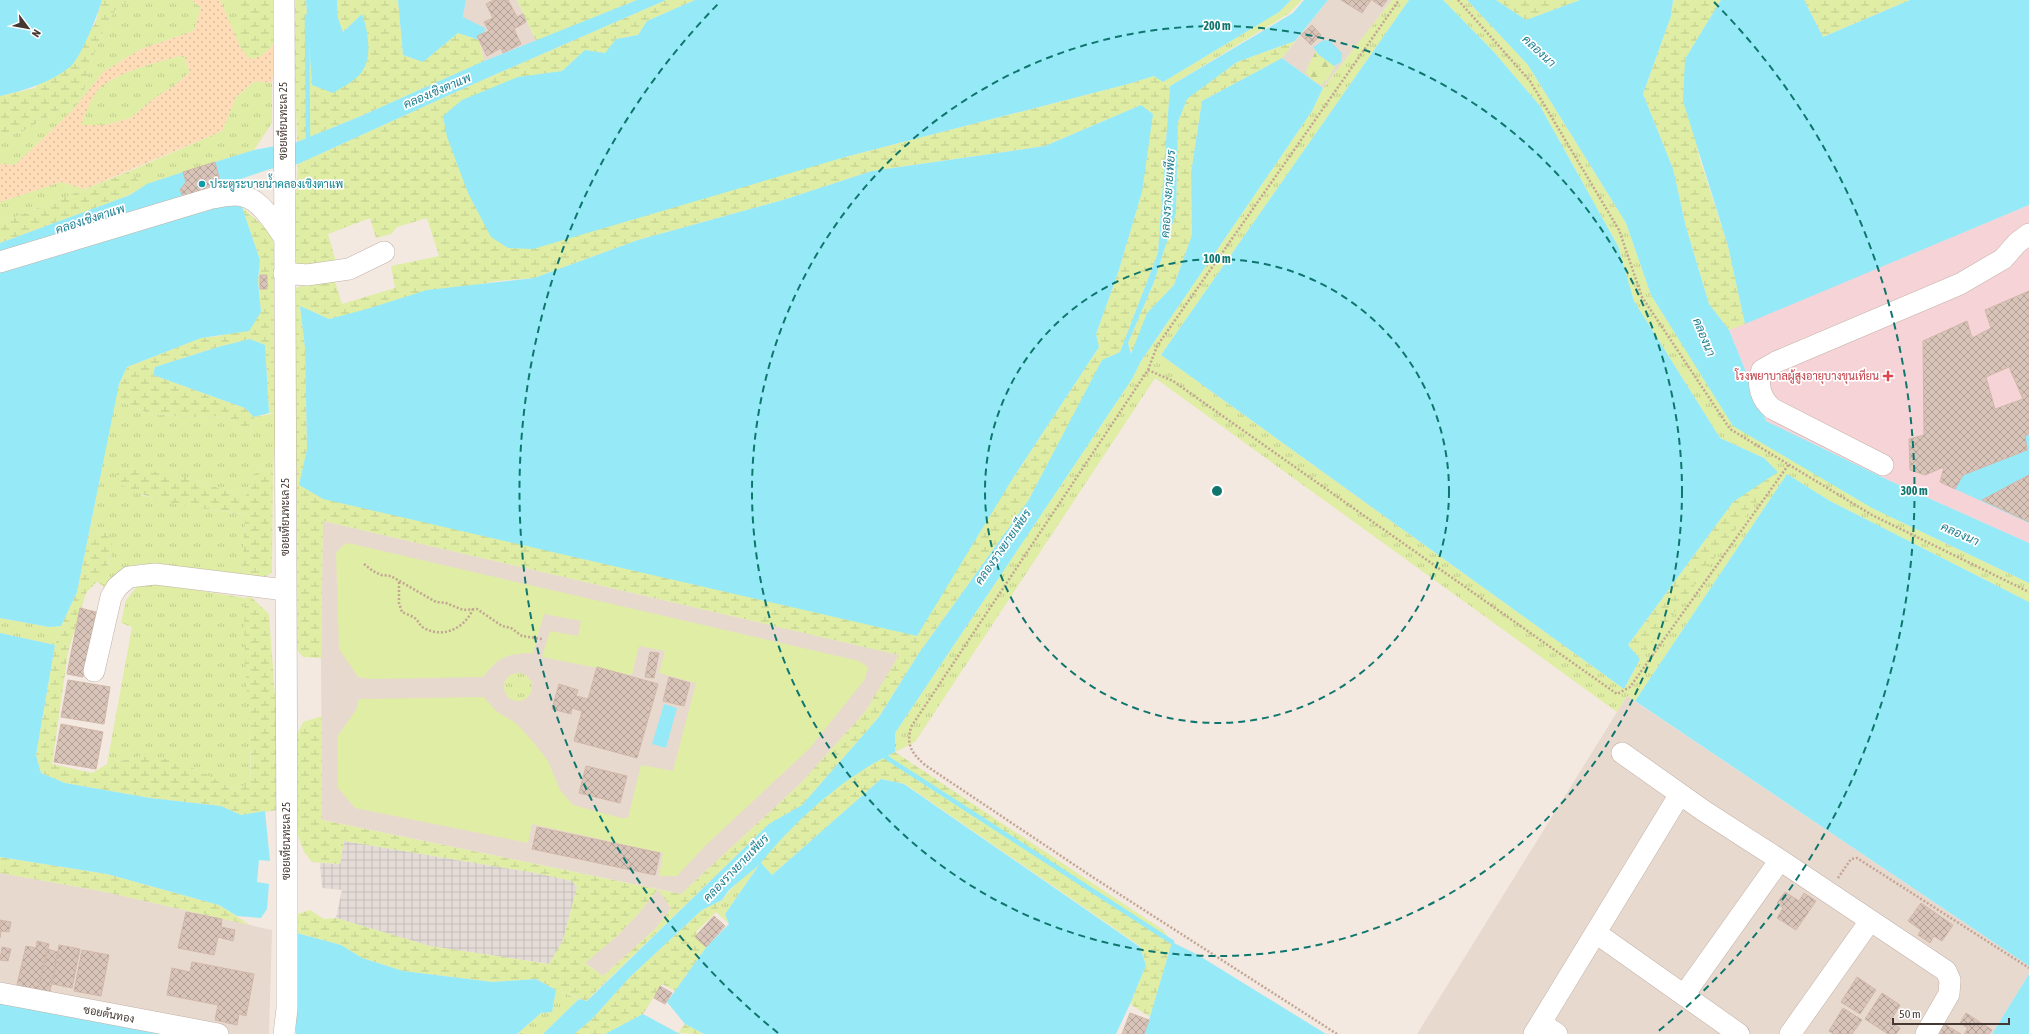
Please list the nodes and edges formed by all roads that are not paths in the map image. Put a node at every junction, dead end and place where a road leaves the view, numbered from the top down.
1 (284, 0) edge
2 (2029, 234) edge
3 (284, 237) junction
4 (384, 252) dead end
5 (0, 262) edge
6 (284, 273) junction
7 (1884, 465) dead end
8 (285, 590) junction
9 (94, 671) dead end
10 (1622, 753) dead end
11 (1680, 794) junction
12 (1780, 860) junction
13 (1870, 921) junction
14 (1596, 933) junction
15 (0, 993) edge
16 (1684, 995) junction
17 (1544, 1030) edge
18 (218, 1034) edge
19 (284, 1034) edge
20 (1739, 1034) edge
21 (1790, 1034) edge
22 (1926, 1034) edge

1 - 3 street, ซอยเทียนทะเล 25
2 - 7 street
3 - 5 street
3 - 6 street, ซอยเทียนทะเล 25
4 - 6 street
6 - 8 street, ซอยเทียนทะเล 25
8 - 9 street
8 - 19 street, ซอยเทียนทะเล 25
10 - 11 street
11 - 12 street
11 - 14 street
12 - 13 street
12 - 16 street
13 - 21 street
13 - 22 street
14 - 16 street
14 - 17 street
15 - 18 street, ซอยต้นทอง
16 - 20 street

